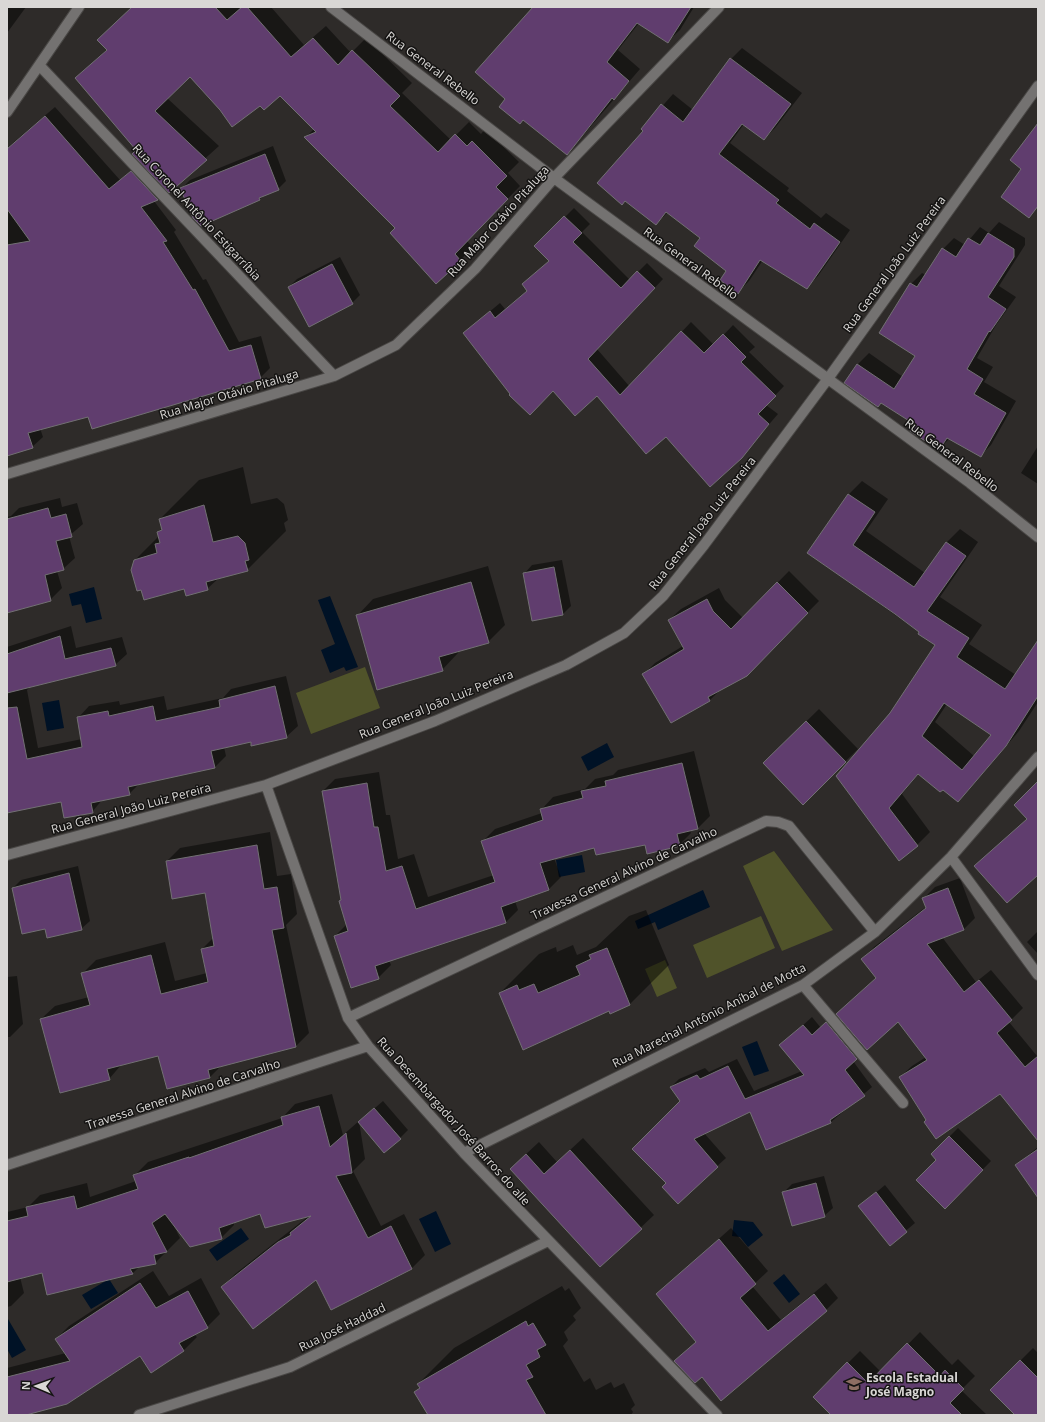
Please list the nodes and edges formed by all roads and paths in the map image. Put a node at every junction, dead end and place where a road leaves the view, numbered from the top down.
1 (79, 7) edge
2 (331, 7) edge
3 (719, 7) edge
4 (40, 66) junction
5 (1038, 86) edge
6 (7, 112) edge
7 (554, 178) junction
8 (334, 376) junction
9 (827, 380) junction
10 (7, 474) edge
11 (1038, 537) edge
12 (1038, 757) edge
13 (266, 785) junction
14 (7, 855) edge
15 (951, 857) junction
16 (875, 932) junction
17 (1038, 974) edge
18 (803, 985) junction
19 (348, 1018) junction
20 (368, 1046) junction
21 (904, 1103) dead end
22 (464, 1153) junction
23 (7, 1165) edge
24 (548, 1241) junction
25 (139, 1415) edge
26 (717, 1415) edge

1 - 4 street
2 - 7 street, Rua General Rebello
3 - 7 street, Rua Major Otávio Pitaluga
4 - 6 street
4 - 8 street, Rua Coronel Antônio Estigarríbia
5 - 9 street, Rua General João Luiz Pereira
7 - 8 street, Rua Major Otávio Pitaluga
7 - 9 street, Rua General Rebello
8 - 10 street, Rua Major Otávio Pitaluga
9 - 11 street, Rua General Rebello
9 - 13 street, Rua General João Luiz Pereira
12 - 15 street, Rua Marechal Antônio Aníbal de Motta
13 - 14 street, Rua General João Luiz Pereira
13 - 19 street, Rua Desembargador José Barros do alle
15 - 16 street, Rua Marechal Antônio Aníbal de Motta
15 - 17 street
16 - 18 street, Rua Marechal Antônio Aníbal de Motta
16 - 19 street, Travessa General Alvino de Carvalho
18 - 21 street
18 - 22 street, Rua Marechal Antônio Aníbal de Motta
19 - 20 street, Rua Desembargador José Barros do alle
20 - 22 street, Rua Desembargador José Barros do alle
20 - 23 street, Travessa General Alvino de Carvalho
22 - 24 street, Rua Desembargador José Barros do alle
24 - 25 street, Rua José Haddad
24 - 26 street, Rua Desembargador José Barros do alle

